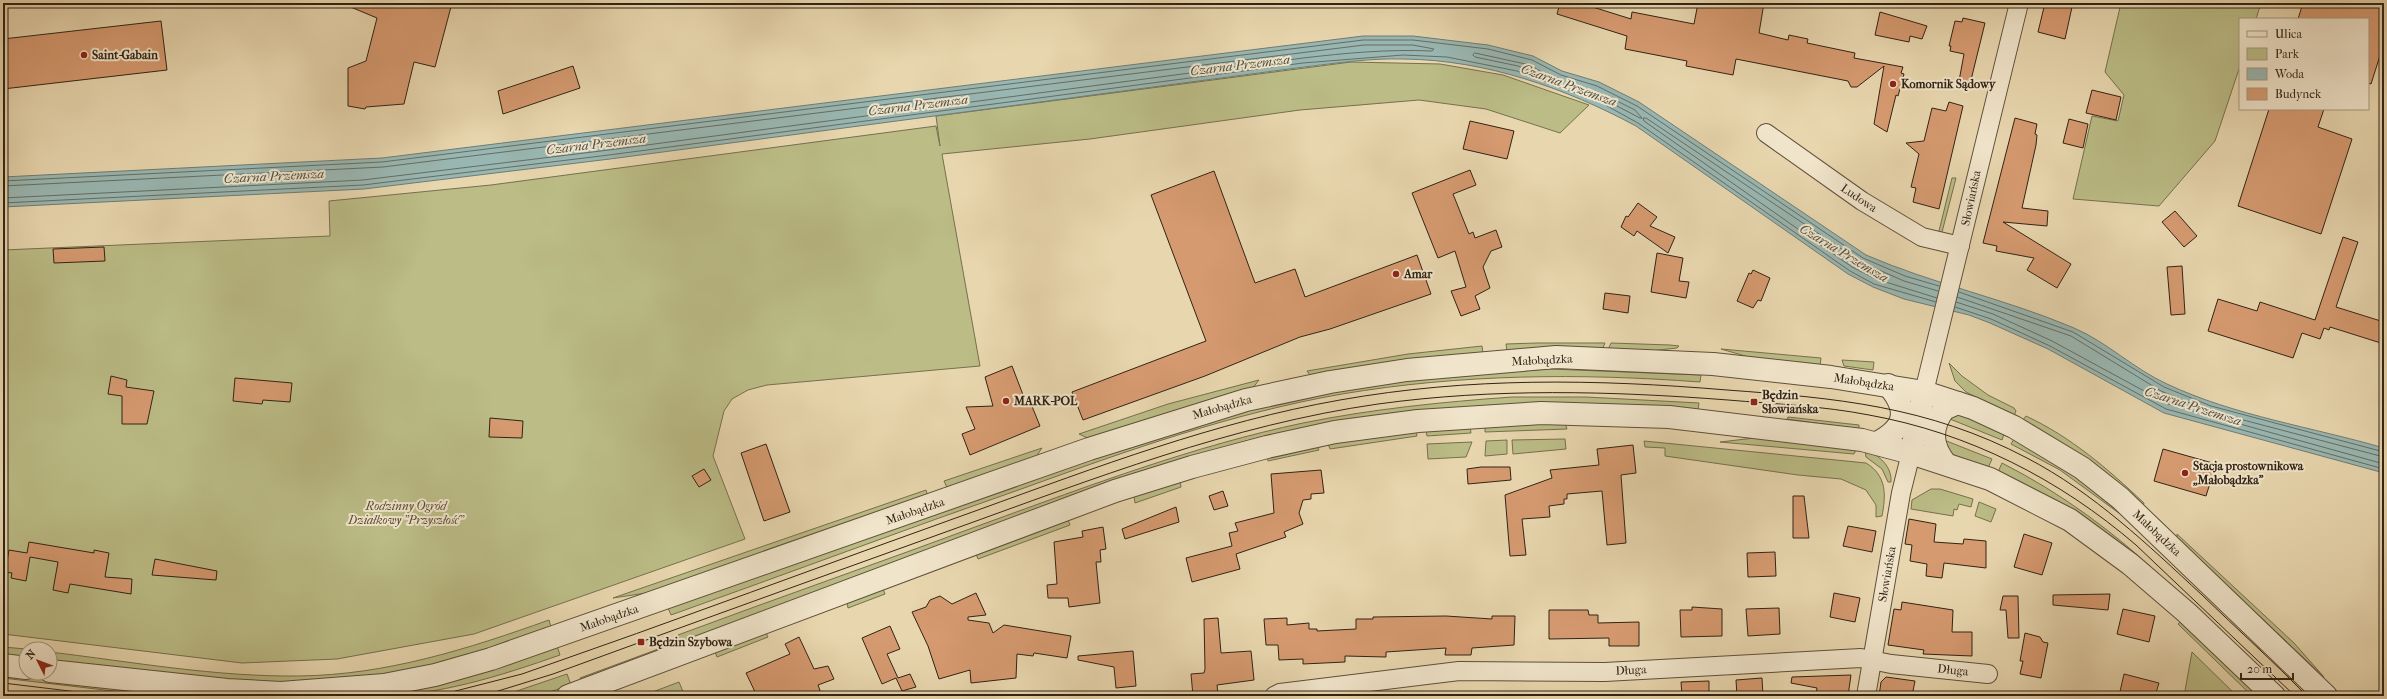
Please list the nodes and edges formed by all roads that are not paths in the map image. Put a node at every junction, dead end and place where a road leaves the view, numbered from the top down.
1 (2019, 3) edge
2 (1766, 133) dead end
3 (1959, 253) junction
4 (1888, 385) junction
5 (1924, 392) junction
6 (1958, 403) junction
7 (1877, 443) junction
8 (1911, 453) junction
9 (1945, 463) junction
10 (1871, 659) junction
11 (3, 665) edge
12 (18, 667) edge
13 (58, 671) edge
14 (1988, 674) dead end
15 (568, 696) edge
16 (1274, 696) edge
17 (1866, 696) edge
18 (2274, 696) edge
19 (2326, 696) edge

1 - 3 street, Słowiańska
2 - 3 street, Ludowa
3 - 5 street, Słowiańska
4 - 5 street, Małobądzka
4 - 7 street
4 - 13 street, Małobądzka
5 - 6 street, Małobądzka
5 - 8 street
6 - 9 street
6 - 19 street, Małobądzka
7 - 8 street
7 - 15 street
8 - 9 street
8 - 10 street, Słowiańska
9 - 18 street
10 - 14 street, Długa
10 - 16 street, Długa
10 - 17 street, Słowiańska
11 - 12 street

